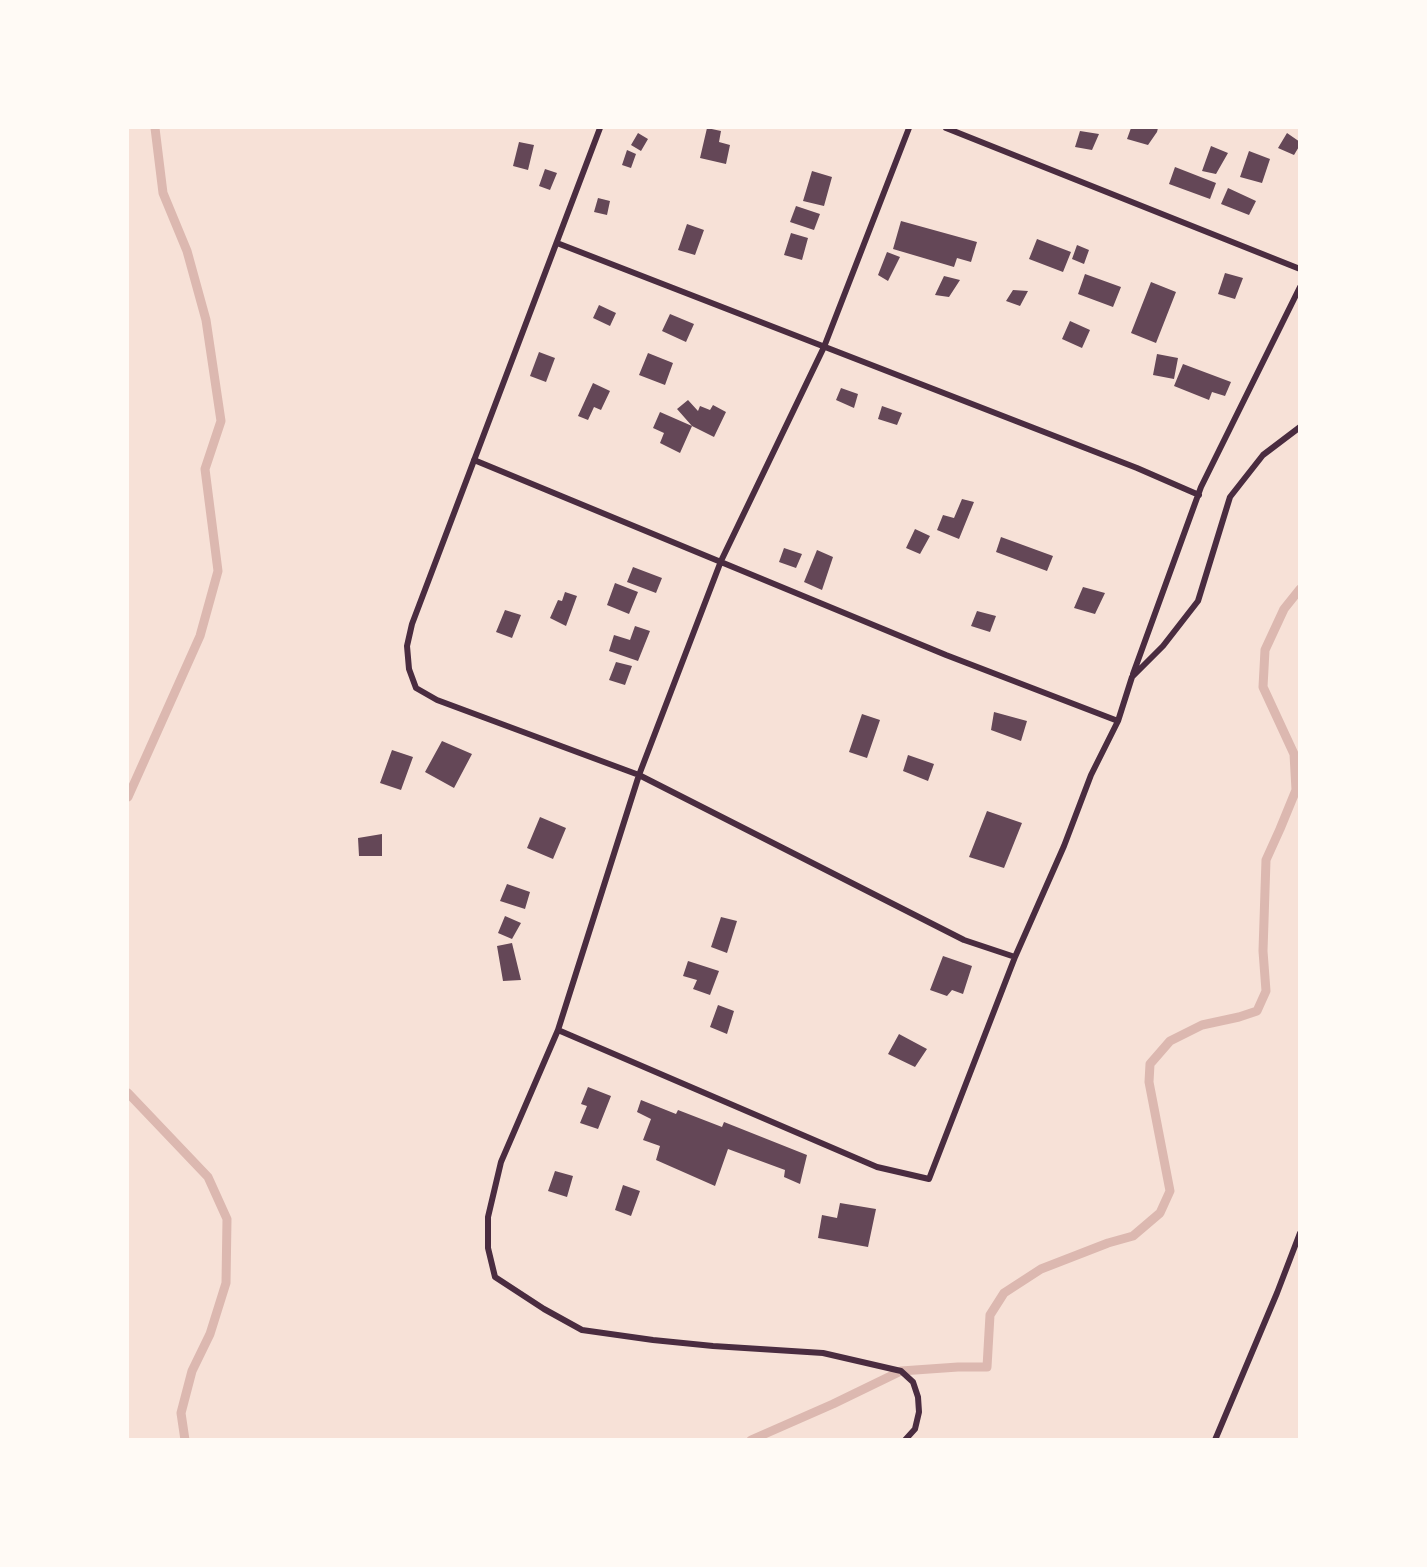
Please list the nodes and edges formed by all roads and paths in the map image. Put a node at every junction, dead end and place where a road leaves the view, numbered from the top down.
1 (600, 128) edge
2 (909, 128) edge
3 (946, 128) edge
4 (556, 243) junction
5 (1299, 269) edge
6 (1299, 287) edge
7 (824, 347) junction
8 (1299, 427) edge
9 (474, 460) junction
10 (1198, 495) junction
11 (721, 561) junction
12 (1132, 677) junction
13 (1118, 721) junction
14 (639, 775) junction
15 (1015, 957) junction
16 (558, 1030) junction
17 (1299, 1233) edge
18 (905, 1440) edge
19 (1215, 1440) edge

1 - 4 street
2 - 7 street
3 - 5 street
4 - 7 street
4 - 9 street
6 - 10 street
7 - 10 street
7 - 11 street
8 - 12 street
9 - 11 street
9 - 14 street
10 - 12 street
11 - 13 street
11 - 14 street
12 - 13 street
13 - 15 street
14 - 15 street
14 - 16 street
15 - 16 street
16 - 18 street
17 - 19 street

